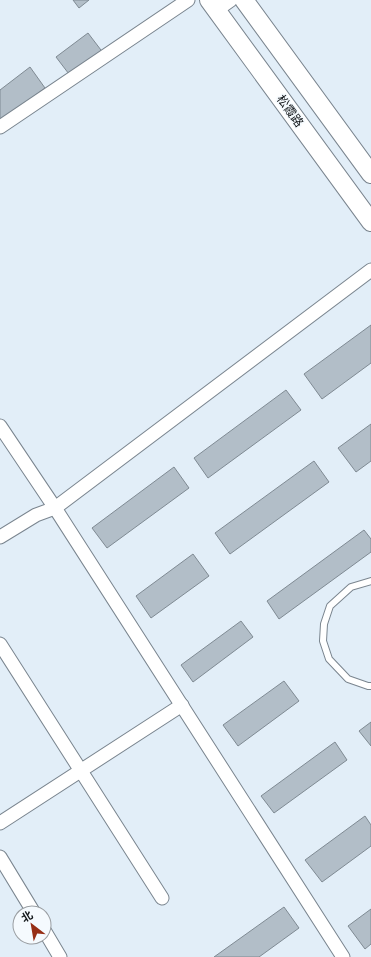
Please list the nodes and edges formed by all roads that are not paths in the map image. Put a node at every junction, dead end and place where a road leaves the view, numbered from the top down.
1 (188, 0) edge
2 (244, 0) edge
3 (219, 3) edge
4 (0, 128) edge
5 (371, 174) edge
6 (371, 222) edge
7 (371, 270) edge
8 (0, 426) edge
9 (56, 508) junction
10 (0, 538) edge
11 (371, 581) edge
12 (0, 644) edge
13 (371, 686) edge
14 (182, 705) junction
15 (81, 770) junction
16 (0, 823) edge
17 (0, 857) edge
18 (162, 898) dead end
19 (29, 905) edge
20 (52, 944) edge
21 (60, 957) edge
22 (343, 957) edge

1 - 4 street
2 - 5 main road
3 - 6 main road, 松霞路
7 - 9 street
8 - 9 street
9 - 10 street
9 - 14 street
11 - 13 lane
12 - 15 street
14 - 15 street
14 - 22 street
15 - 16 street
15 - 18 street
17 - 19 street
20 - 21 street

